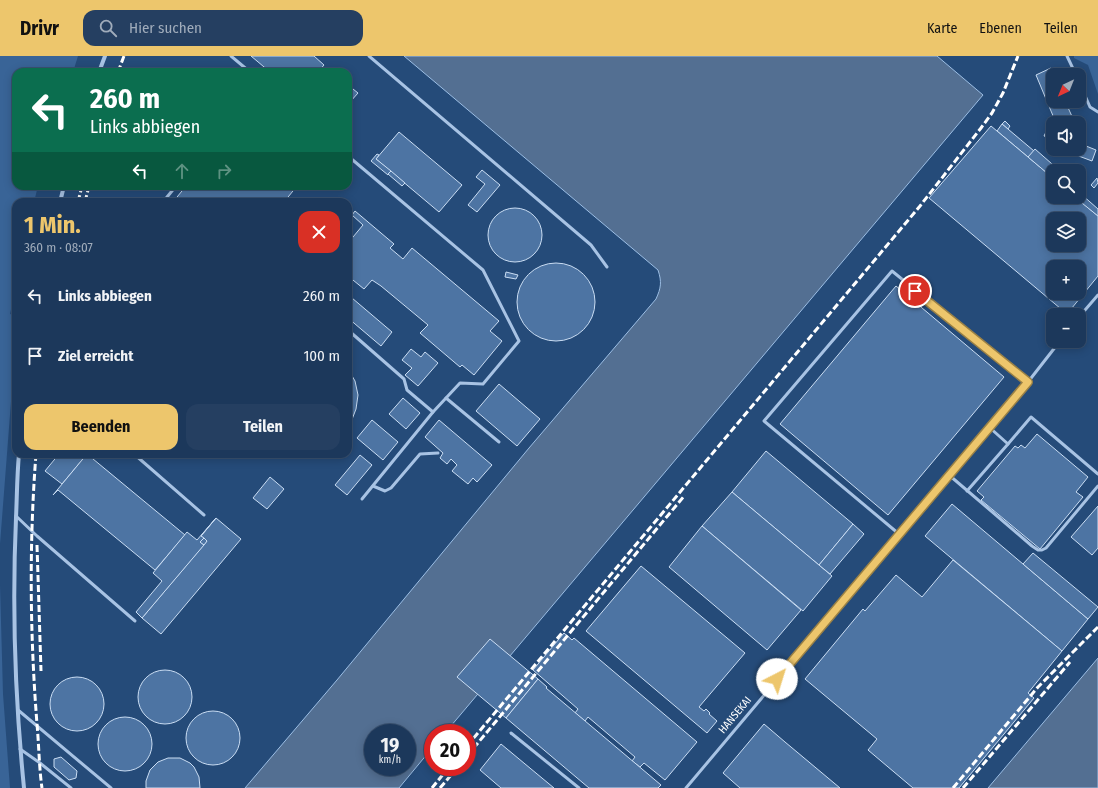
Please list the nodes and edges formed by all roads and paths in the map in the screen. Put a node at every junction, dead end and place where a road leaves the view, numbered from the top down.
1 (105, 56) edge
2 (231, 56) edge
3 (369, 56) edge
4 (1067, 56) edge
5 (100, 68) edge
6 (245, 68) edge
7 (1073, 68) edge
8 (1086, 98) edge
9 (1098, 112) edge
10 (352, 159) edge
11 (173, 190) edge
12 (166, 198) edge
13 (607, 267) dead end
14 (1098, 295) edge
15 (1098, 299) edge
16 (1093, 300) junction
17 (1086, 309) edge
18 (352, 334) edge
19 (1055, 348) edge
20 (1028, 382) junction
21 (446, 398) junction
22 (434, 412) junction
23 (989, 427) junction
24 (499, 442) dead end
25 (1008, 444) junction
26 (438, 453) dead end
27 (19, 458) edge
28 (139, 458) edge
29 (1098, 474) edge
30 (949, 475) junction
31 (372, 486) junction
32 (1098, 486) edge
33 (967, 491) junction
34 (362, 499) dead end
35 (204, 515) dead end
36 (16, 516) junction
37 (899, 534) junction
38 (135, 621) dead end
39 (18, 710) junction
40 (510, 732) dead end
41 (20, 749) junction
42 (24, 788) edge
43 (71, 788) edge
44 (111, 788) edge
45 (579, 788) edge
46 (686, 788) edge

1 - 5 street
2 - 6 lane
3 - 13 lane
4 - 7 lane
8 - 9 lane
10 - 21 lane
11 - 12 lane
14 - 16 lane
15 - 16 lane
16 - 17 lane
18 - 22 lane
19 - 20 lane, HANSEKAI
20 - 23 lane, HANSEKAI
20 - 37 lane
21 - 22 lane
21 - 24 lane
22 - 31 lane
23 - 25 lane
23 - 30 lane, HANSEKAI
25 - 29 lane
25 - 33 lane
26 - 31 lane
27 - 36 street
28 - 35 lane
30 - 33 lane
30 - 37 lane, HANSEKAI
31 - 34 lane
32 - 33 lane
36 - 38 lane
36 - 39 street
37 - 46 lane, HANSEKAI
39 - 41 street
39 - 44 lane
40 - 45 lane
41 - 42 street
41 - 43 lane

